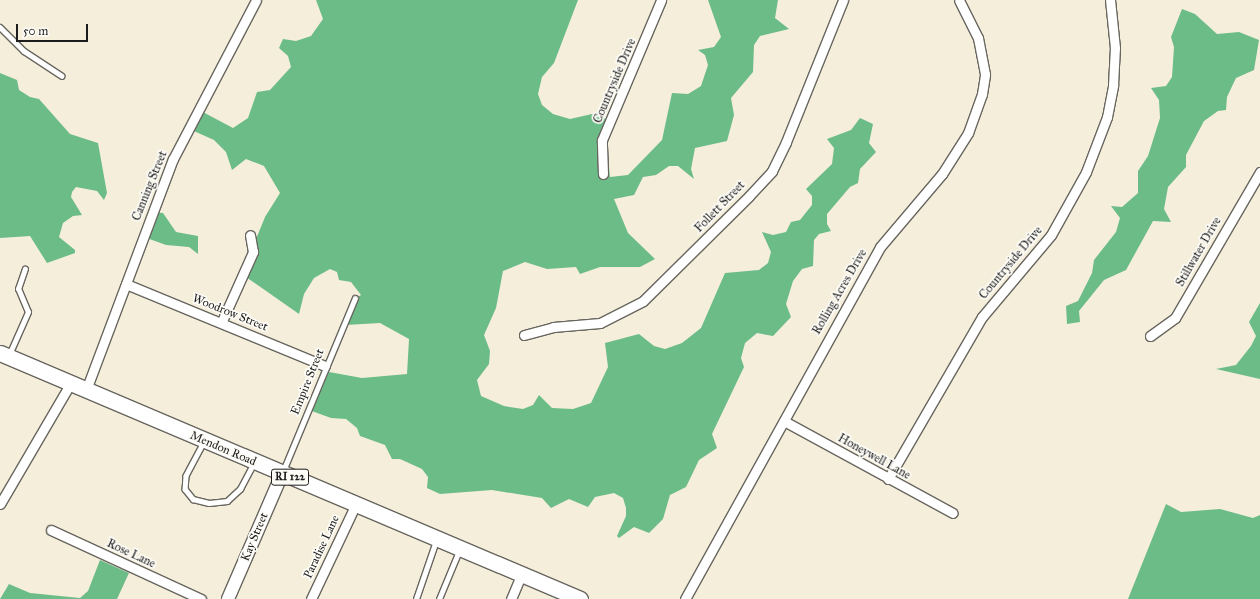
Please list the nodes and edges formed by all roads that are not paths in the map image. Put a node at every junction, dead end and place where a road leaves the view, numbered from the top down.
1 (256, 0) edge
2 (661, 0) edge
3 (843, 0) edge
4 (959, 0) edge
5 (1110, 0) edge
6 (0, 27) edge
7 (62, 76) dead end
8 (1260, 172) edge
9 (603, 174) dead end
10 (250, 235) dead end
11 (25, 269) dead end
12 (126, 284) junction
13 (355, 298) dead end
14 (222, 321) junction
15 (524, 334) dead end
16 (1150, 336) dead end
17 (4, 355) edge
18 (325, 366) junction
19 (70, 384) junction
20 (86, 390) junction
21 (784, 420) junction
22 (204, 441) junction
23 (254, 462) junction
24 (282, 474) junction
25 (888, 479) junction
26 (0, 504) edge
27 (355, 506) junction
28 (953, 513) dead end
29 (51, 530) dead end
30 (436, 539) junction
31 (460, 549) junction
32 (521, 575) junction
33 (200, 599) edge
34 (228, 599) edge
35 (311, 599) edge
36 (416, 599) edge
37 (439, 599) edge
38 (511, 599) edge
39 (580, 599) edge
40 (685, 599) edge

1 - 12 street, Canning Street
2 - 9 street, Countryside Drive
3 - 15 street, Follett Street
4 - 21 street, Rolling Acres Drive
5 - 25 street, Countryside Drive
6 - 7 lane
8 - 16 street, Stillwater Drive
10 - 14 street
11 - 17 lane
12 - 14 street, Woodrow Street
12 - 20 street, Canning Street
13 - 18 lane, Empire Street
14 - 18 street, Woodrow Street
17 - 19 main road, Mendon Road / RI 122
18 - 24 lane, Empire Street
19 - 20 main road, Mendon Road / RI 122
19 - 26 street
20 - 22 main road, Mendon Road / RI 122
21 - 25 street, Honeywell Lane
21 - 40 street, Rolling Acres Drive
22 - 23 main road, Mendon Road / RI 122
22 - 23 lane
23 - 24 main road, Mendon Road / RI 122
24 - 27 main road, Mendon Road / RI 122
24 - 34 street, Kay Street
25 - 28 street, Honeywell Lane
27 - 30 main road, Mendon Road / RI 122
27 - 35 street, Paradise Lane
29 - 33 street, Rose Lane
30 - 31 main road, Mendon Road / RI 122
30 - 36 lane
31 - 32 main road, Mendon Road / RI 122
31 - 37 lane
32 - 38 street
32 - 39 main road, Mendon Road / RI 122

